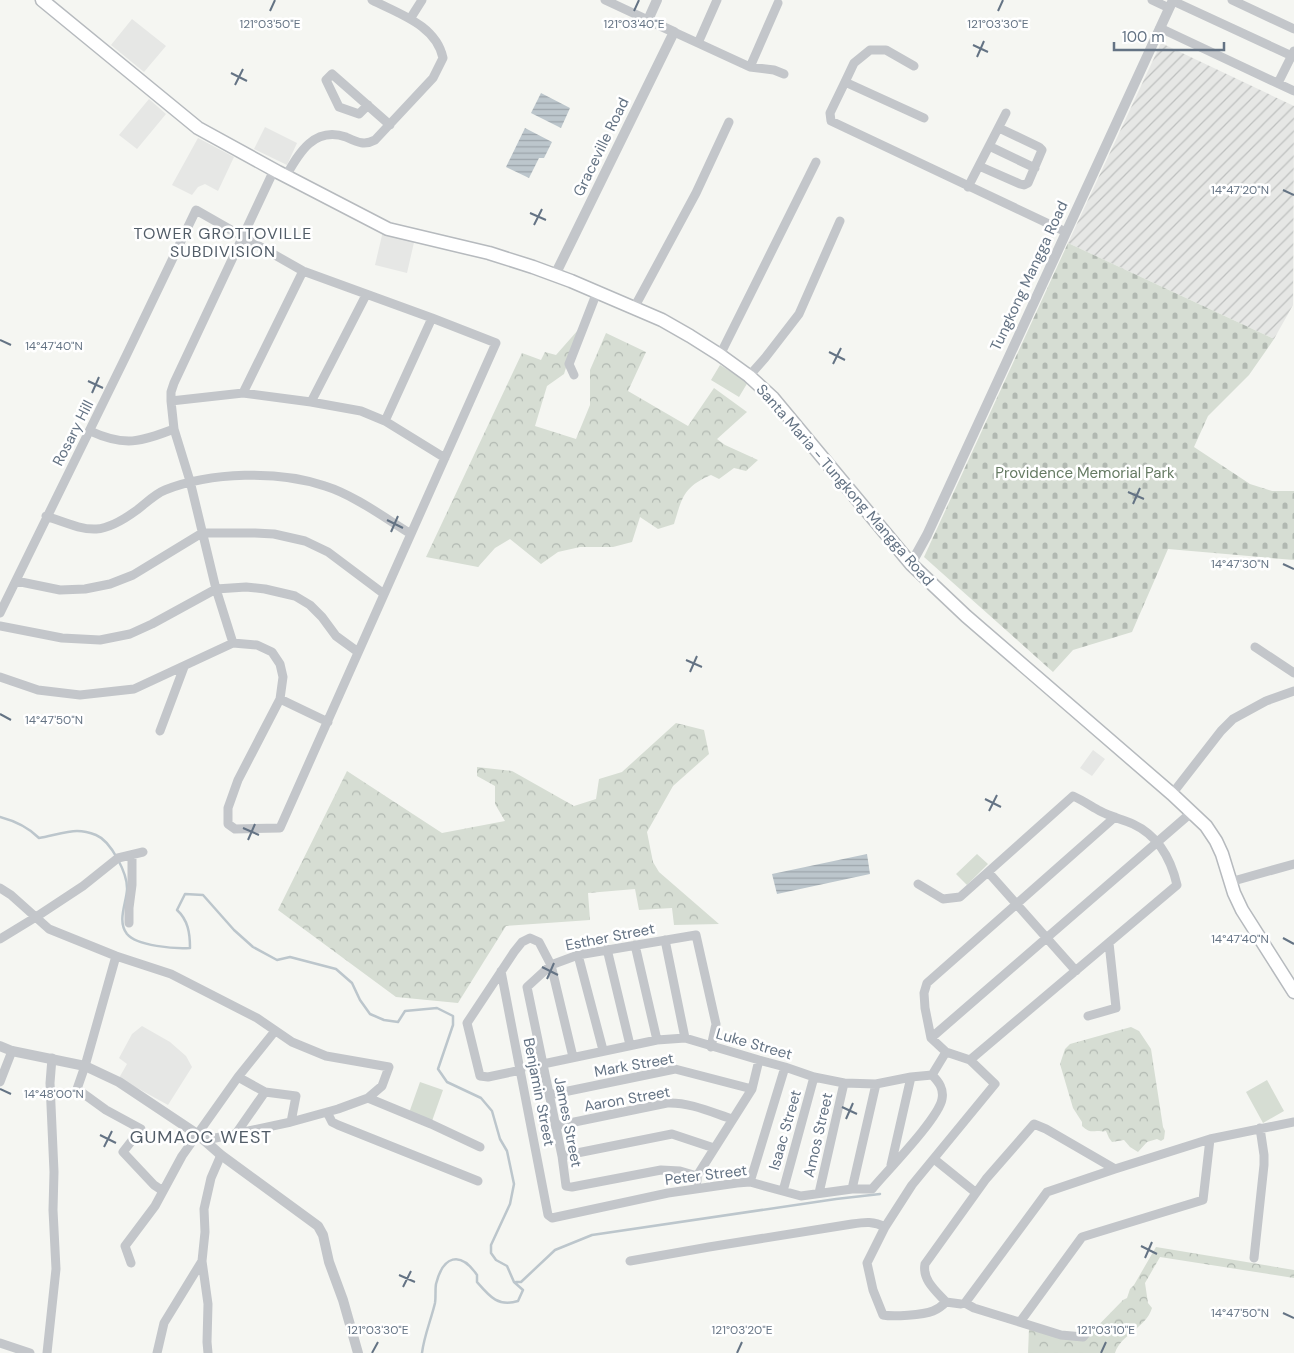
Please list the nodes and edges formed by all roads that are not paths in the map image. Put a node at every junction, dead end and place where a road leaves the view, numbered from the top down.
1 (42, 0) edge
2 (372, 0) edge
3 (422, 0) edge
4 (605, 0) edge
5 (657, 0) edge
6 (717, 0) edge
7 (1152, 0) edge
8 (1232, 0) edge
9 (778, 3) dead end
10 (1172, 3) edge
11 (410, 19) junction
12 (648, 20) junction
13 (1160, 28) junction
14 (1294, 29) edge
15 (674, 32) junction
16 (698, 43) junction
17 (1293, 55) edge
18 (914, 66) dead end
19 (750, 67) junction
20 (784, 74) dead end
21 (845, 82) junction
22 (1278, 83) junction
23 (1294, 91) edge
24 (368, 105) junction
25 (1006, 113) dead end
26 (924, 118) dead end
27 (729, 122) dead end
28 (390, 125) junction
29 (998, 128) junction
30 (989, 146) junction
31 (816, 162) dead end
32 (978, 166) junction
33 (1035, 168) junction
34 (274, 170) junction
35 (286, 176) junction
36 (968, 187) junction
37 (840, 221) dead end
38 (1066, 232) junction
39 (242, 237) junction
40 (303, 271) junction
41 (555, 275) junction
42 (597, 292) junction
43 (366, 295) junction
44 (634, 308) junction
45 (432, 318) junction
46 (720, 356) junction
47 (574, 375) dead end
48 (749, 376) junction
49 (242, 393) junction
50 (171, 401) junction
51 (311, 402) junction
52 (385, 421) junction
53 (174, 429) junction
54 (90, 431) junction
55 (445, 458) junction
56 (190, 481) junction
57 (46, 516) junction
58 (202, 533) junction
59 (411, 534) junction
60 (911, 564) junction
61 (16, 581) junction
62 (216, 589) junction
63 (384, 594) junction
64 (0, 613) edge
65 (0, 626) edge
66 (234, 643) junction
67 (1256, 647) dead end
68 (358, 652) junction
69 (184, 667) junction
70 (1294, 673) edge
71 (0, 677) edge
72 (1294, 691) edge
73 (280, 699) junction
74 (328, 722) junction
75 (160, 731) dead end
76 (1172, 794) junction
77 (1192, 812) junction
78 (1115, 818) junction
79 (1158, 842) junction
80 (143, 852) dead end
81 (132, 855) junction
82 (1294, 864) edge
83 (988, 872) junction
84 (1230, 882) junction
85 (918, 884) dead end
86 (0, 888) edge
87 (1017, 904) junction
88 (36, 918) junction
89 (129, 923) dead end
90 (1047, 938) junction
91 (0, 939) edge
92 (665, 940) junction
93 (1109, 943) junction
94 (635, 944) junction
95 (607, 949) junction
96 (578, 955) junction
97 (116, 956) junction
98 (551, 965) junction
99 (502, 971) junction
100 (1076, 971) junction
101 (1294, 992) edge
102 (1088, 1016) dead end
103 (275, 1031) junction
104 (685, 1038) junction
105 (931, 1038) junction
106 (657, 1040) junction
107 (630, 1045) junction
108 (0, 1046) edge
109 (711, 1047) junction
110 (603, 1050) junction
111 (12, 1051) junction
112 (946, 1052) junction
113 (573, 1057) junction
114 (52, 1058) junction
115 (759, 1060) junction
116 (970, 1060) junction
117 (542, 1064) junction
118 (85, 1066) junction
119 (785, 1066) junction
120 (521, 1070) junction
121 (932, 1075) junction
122 (238, 1077) junction
123 (814, 1077) junction
124 (911, 1077) junction
125 (0, 1082) edge
126 (844, 1083) junction
127 (876, 1084) junction
128 (752, 1089) junction
129 (264, 1092) junction
130 (549, 1095) junction
131 (368, 1098) junction
132 (327, 1112) junction
133 (732, 1119) junction
134 (291, 1122) junction
135 (1294, 1122) edge
136 (555, 1126) junction
137 (1260, 1128) junction
138 (236, 1135) junction
139 (202, 1137) junction
140 (1210, 1139) junction
141 (480, 1146) dead end
142 (714, 1148) junction
143 (221, 1155) junction
144 (562, 1156) junction
145 (934, 1158) junction
146 (890, 1168) junction
147 (1115, 1169) junction
148 (697, 1176) junction
149 (478, 1181) dead end
150 (750, 1182) junction
151 (696, 1189) junction
152 (852, 1189) junction
153 (163, 1191) junction
154 (783, 1191) junction
155 (976, 1192) junction
156 (819, 1193) junction
157 (550, 1218) joint
158 (885, 1227) junction
159 (1254, 1258) dead end
160 (202, 1261) junction
161 (630, 1261) dead end
162 (131, 1264) dead end
163 (946, 1302) junction
164 (965, 1303) junction
165 (1020, 1322) junction
166 (1088, 1331) dead end
167 (0, 1343) edge
168 (30, 1353) edge
169 (47, 1353) edge
170 (157, 1353) edge
171 (208, 1353) edge
172 (358, 1353) edge

1 - 34 main road, Santa Maria - Tungkong Mangga Road
2 - 11 street
3 - 11 street
4 - 12 street
5 - 12 street
6 - 16 street
7 - 10 street
8 - 14 street
9 - 19 street
10 - 13 street, Tungkong Mangga Road
10 - 17 street
11 - 28 street
12 - 15 street
13 - 22 street
13 - 38 street, Tungkong Mangga Road
15 - 16 street
15 - 41 street, Graceville Road
16 - 19 street
17 - 22 street
18 - 21 street
19 - 20 street
21 - 26 street
21 - 36 street
22 - 23 street
24 - 24 street
24 - 28 street
25 - 29 street
27 - 44 street
28 - 35 street
29 - 30 street
29 - 33 street
30 - 32 street
30 - 33 street
31 - 46 street
32 - 33 street
32 - 36 street
34 - 35 main road, Santa Maria - Tungkong Mangga Road
34 - 39 street
35 - 41 main road, Santa Maria - Tungkong Mangga Road
36 - 38 street
37 - 48 street
38 - 60 street, Tungkong Mangga Road
39 - 40 street
39 - 50 street
39 - 54 street, Rosary Hill
40 - 43 street
40 - 49 street
41 - 42 main road, Santa Maria - Tungkong Mangga Road
42 - 44 main road, Santa Maria - Tungkong Mangga Road
42 - 47 street
43 - 45 street
43 - 51 street
44 - 46 main road, Santa Maria - Tungkong Mangga Road
45 - 52 street
45 - 55 street
46 - 48 main road, Santa Maria - Tungkong Mangga Road
48 - 60 main road, Santa Maria - Tungkong Mangga Road
49 - 50 street
49 - 51 street
50 - 53 street
51 - 52 street
52 - 55 street
53 - 54 street
53 - 56 street
54 - 57 street, Rosary Hill
55 - 59 street
56 - 57 street
56 - 58 street
56 - 59 street
57 - 61 street, Rosary Hill
58 - 61 street
58 - 62 street
58 - 63 street
59 - 63 street
60 - 76 main road, Santa Maria - Tungkong Mangga Road
61 - 64 street, Rosary Hill
62 - 65 street
62 - 66 street
62 - 68 street
63 - 68 street
66 - 69 street
66 - 73 street
67 - 70 street
68 - 74 street
69 - 71 street
69 - 75 street
72 - 76 street
73 - 74 street
73 - 74 street
76 - 77 main road, Santa Maria - Tungkong Mangga Road
77 - 79 street
77 - 84 main road, Santa Maria - Tungkong Mangga Road
78 - 79 street
78 - 83 street
78 - 87 street
79 - 90 street
79 - 93 street
80 - 81 street
81 - 88 street
81 - 89 street
82 - 84 street
83 - 85 street
83 - 87 street
84 - 101 main road, Santa Maria - Tungkong Mangga Road
86 - 88 street
87 - 90 street
87 - 105 street
88 - 91 street
88 - 97 street
90 - 100 street
90 - 105 street
92 - 94 street, Esther Street
92 - 104 street
92 - 109 street, Esther Street
93 - 100 street
93 - 102 street
94 - 95 street, Esther Street
94 - 106 street
95 - 96 street, Esther Street
95 - 107 street
96 - 98 street, Esther Street
96 - 110 street
97 - 103 street
97 - 118 street
98 - 99 street
98 - 113 street
98 - 117 street, Esther Street
99 - 120 street, Benjamin Street
99 - 120 street
100 - 116 street
103 - 122 street
103 - 131 street
104 - 106 street, Luke Street
104 - 109 street, Luke Street
105 - 112 street
106 - 107 street, Luke Street
107 - 110 street, Luke Street
108 - 111 street
109 - 115 street, Luke Street
110 - 113 street, Luke Street
111 - 114 street
111 - 125 street
112 - 116 street
112 - 121 street
113 - 117 street, Luke Street
114 - 118 street
114 - 169 street
115 - 119 street, Luke Street
115 - 128 street
116 - 145 street
117 - 130 street, James Street
118 - 139 street
118 - 153 street
119 - 123 street, Luke Street
119 - 150 street
120 - 157 street, Benjamin Street
121 - 124 street, Luke Street
121 - 146 street, Peter Street
122 - 129 street
122 - 139 street
123 - 126 street, Luke Street
123 - 154 street, Isaac Street
124 - 127 street, Luke Street
124 - 146 street
126 - 127 street, Luke Street
126 - 156 street, Amos Street
127 - 152 street
128 - 130 street, Mark Street
128 - 133 street
129 - 134 street
129 - 138 street
130 - 136 street, James Street
131 - 132 street
131 - 141 street
132 - 134 street
132 - 149 street
133 - 136 street, Aaron Street
133 - 142 street
134 - 138 street
135 - 137 street
136 - 144 street, James Street
137 - 140 street
137 - 159 street
138 - 139 street
139 - 143 street
139 - 153 street
140 - 147 street
140 - 165 street
142 - 144 street
142 - 148 street
143 - 160 street
143 - 172 street
144 - 148 street, James Street
145 - 155 street
145 - 158 street
146 - 152 street, Peter Street
147 - 155 street
147 - 164 street
148 - 151 street
150 - 151 street, Peter Street
150 - 154 street, Peter Street
151 - 157 street, Peter Street
152 - 156 street, Peter Street
153 - 162 street
154 - 156 street, Peter Street
155 - 163 street
158 - 161 street
158 - 163 street
160 - 170 street
160 - 171 street
163 - 164 street
164 - 165 street
165 - 166 street
167 - 168 street

